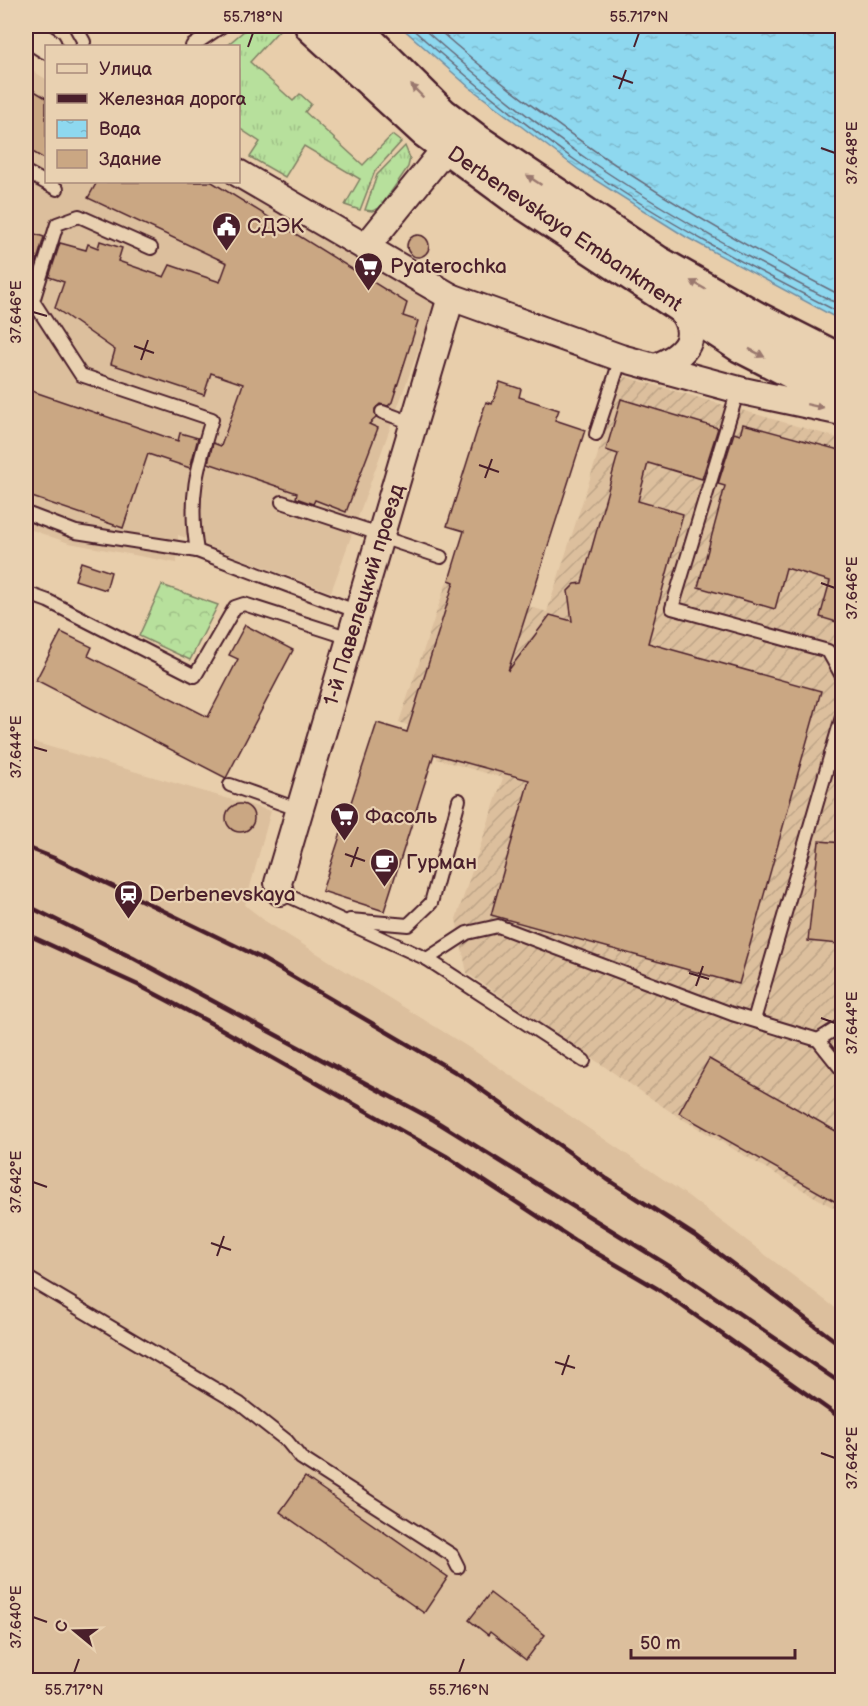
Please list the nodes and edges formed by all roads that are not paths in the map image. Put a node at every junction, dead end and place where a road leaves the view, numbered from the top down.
1 (75, 26) edge
2 (222, 26) edge
3 (312, 26) edge
4 (352, 26) edge
5 (26, 32) edge
6 (46, 45) edge
7 (82, 45) edge
8 (194, 45) edge
9 (453, 139) junction
10 (26, 172) edge
11 (240, 174) edge
12 (45, 182) edge
13 (46, 183) edge
14 (57, 189) dead end
15 (366, 247) junction
16 (151, 248) dead end
17 (451, 297) junction
18 (757, 319) junction
19 (697, 335) junction
20 (621, 358) junction
21 (843, 362) edge
22 (656, 367) junction
23 (704, 380) junction
24 (738, 390) junction
25 (843, 397) edge
26 (382, 412) dead end
27 (843, 412) edge
28 (415, 424) junction
29 (596, 434) dead end
30 (282, 502) dead end
31 (26, 513) edge
32 (381, 536) junction
33 (197, 551) junction
34 (441, 556) dead end
35 (26, 593) edge
36 (358, 612) junction
37 (350, 638) junction
38 (843, 676) edge
39 (843, 717) edge
40 (837, 756) edge
41 (230, 785) dead end
42 (459, 800) dead end
43 (300, 810) junction
44 (280, 892) joint
45 (341, 919) junction
46 (427, 959) junction
47 (754, 1020) junction
48 (843, 1025) edge
49 (818, 1040) junction
50 (584, 1060) dead end
51 (843, 1070) edge
52 (26, 1277) edge
53 (458, 1567) dead end

1 - 7 lane
2 - 8 lane
3 - 9 main road, Derbenevskaya Embankment
9 -> 4 main road, Derbenevskaya Embankment
5 - 6 street
9 - 15 street
18 -> 9 main road, Derbenevskaya Embankment
9 - 19 main road, Derbenevskaya Embankment
10 - 12 lane
11 - 15 street
13 - 14 lane
15 - 17 street
16 - 33 lane
17 - 20 street
17 - 28 street, 1-й Павелецкий проезд
18 - 19 street
18 - 21 main road, Derbenevskaya Embankment
19 - 22 street
19 - 23 street
19 -> 25 main road, Derbenevskaya Embankment
20 - 22 street
20 - 29 lane
22 - 23 street
23 - 24 street
24 -> 27 street
24 - 38 lane
26 - 28 lane
28 - 32 street, 1-й Павелецкий проезд
30 - 32 lane
31 - 33 lane
32 - 34 lane
32 - 36 street, 1-й Павелецкий проезд
33 - 36 lane
35 - 37 lane
36 - 37 street, 1-й Павелецкий проезд
37 - 43 street, 1-й Павелецкий проезд
39 - 40 lane
40 - 47 lane
41 - 43 lane
42 - 45 lane
43 - 44 street, 1-й Павелецкий проезд
44 - 45 lane
45 - 46 lane
46 - 47 lane
46 - 50 lane
47 - 49 lane
48 - 49 lane
49 - 51 lane
52 - 53 lane

